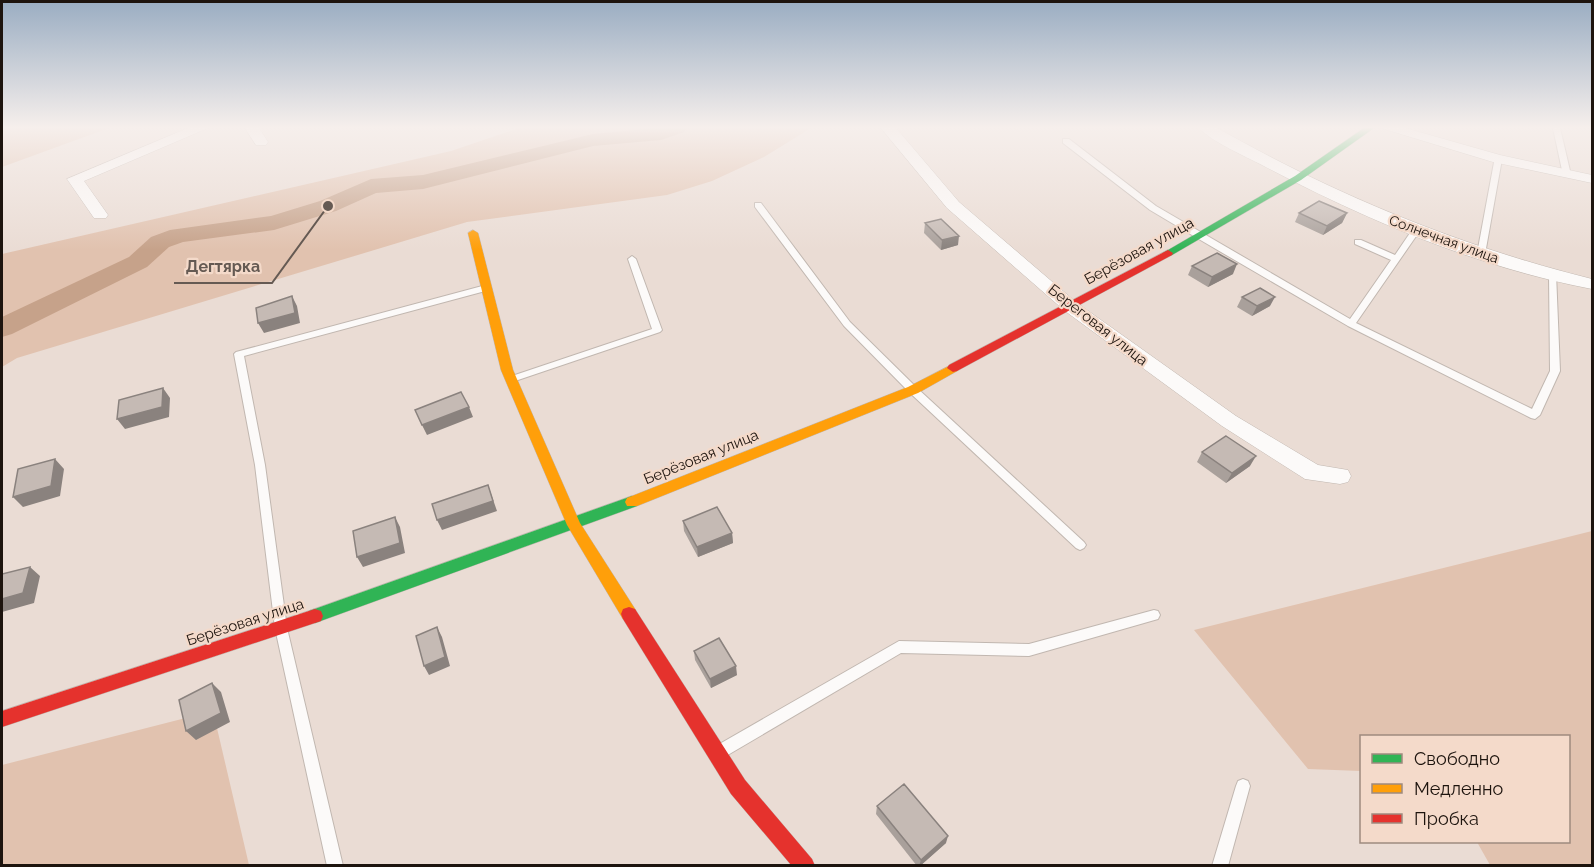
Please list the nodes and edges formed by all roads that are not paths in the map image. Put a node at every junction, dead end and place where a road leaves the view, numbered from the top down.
1 (101, 168) edge
2 (922, 168) edge
3 (1102, 168) edge
4 (1280, 168) edge
5 (1312, 168) edge
6 (1496, 168) edge
7 (1539, 168) edge
8 (1565, 168) edge
9 (1567, 175) junction
10 (1298, 178) junction
11 (1593, 179) edge
12 (758, 205) dead end
13 (100, 215) dead end
14 (1415, 232) junction
15 (473, 233) dead end
16 (1200, 236) junction
17 (1358, 242) dead end
18 (1481, 254) junction
19 (632, 259) dead end
20 (1397, 259) junction
21 (1553, 275) junction
22 (1593, 284) edge
23 (487, 288) junction
24 (1071, 307) junction
25 (1351, 324) junction
26 (511, 379) junction
27 (913, 390) junction
28 (1340, 476) dead end
29 (574, 525) junction
30 (1080, 545) dead end
31 (1154, 615) dead end
32 (280, 628) junction
33 (2, 719) edge
34 (716, 754) junction
35 (1243, 786) dead end
36 (336, 866) edge
37 (805, 866) edge
38 (1220, 866) edge

1 - 13 street
2 - 24 street, Береговая улица
3 - 16 lane
4 - 10 street, Солнечная улица
5 - 10 street, Берёзовая улица
6 - 18 lane
7 - 9 street
8 - 9 lane
9 - 11 street
10 - 14 street, Солнечная улица
10 - 16 street, Берёзовая улица
12 - 27 lane
14 - 18 street, Солнечная улица
14 - 20 lane
15 - 23 street
16 - 24 street, Берёзовая улица
16 - 25 lane
17 - 20 lane
18 - 21 street, Солнечная улица
19 - 26 lane
20 - 25 lane
21 - 22 street, Солнечная улица
21 - 25 lane
23 - 26 street
23 - 32 lane
24 - 27 street, Берёзовая улица
24 - 28 street, Береговая улица
26 - 29 street
27 - 29 street, Берёзовая улица
27 - 30 lane
29 - 32 street, Берёзовая улица
29 - 34 street
31 - 34 lane
32 - 33 street, Берёзовая улица
32 - 36 lane
34 - 37 street
35 - 38 lane

